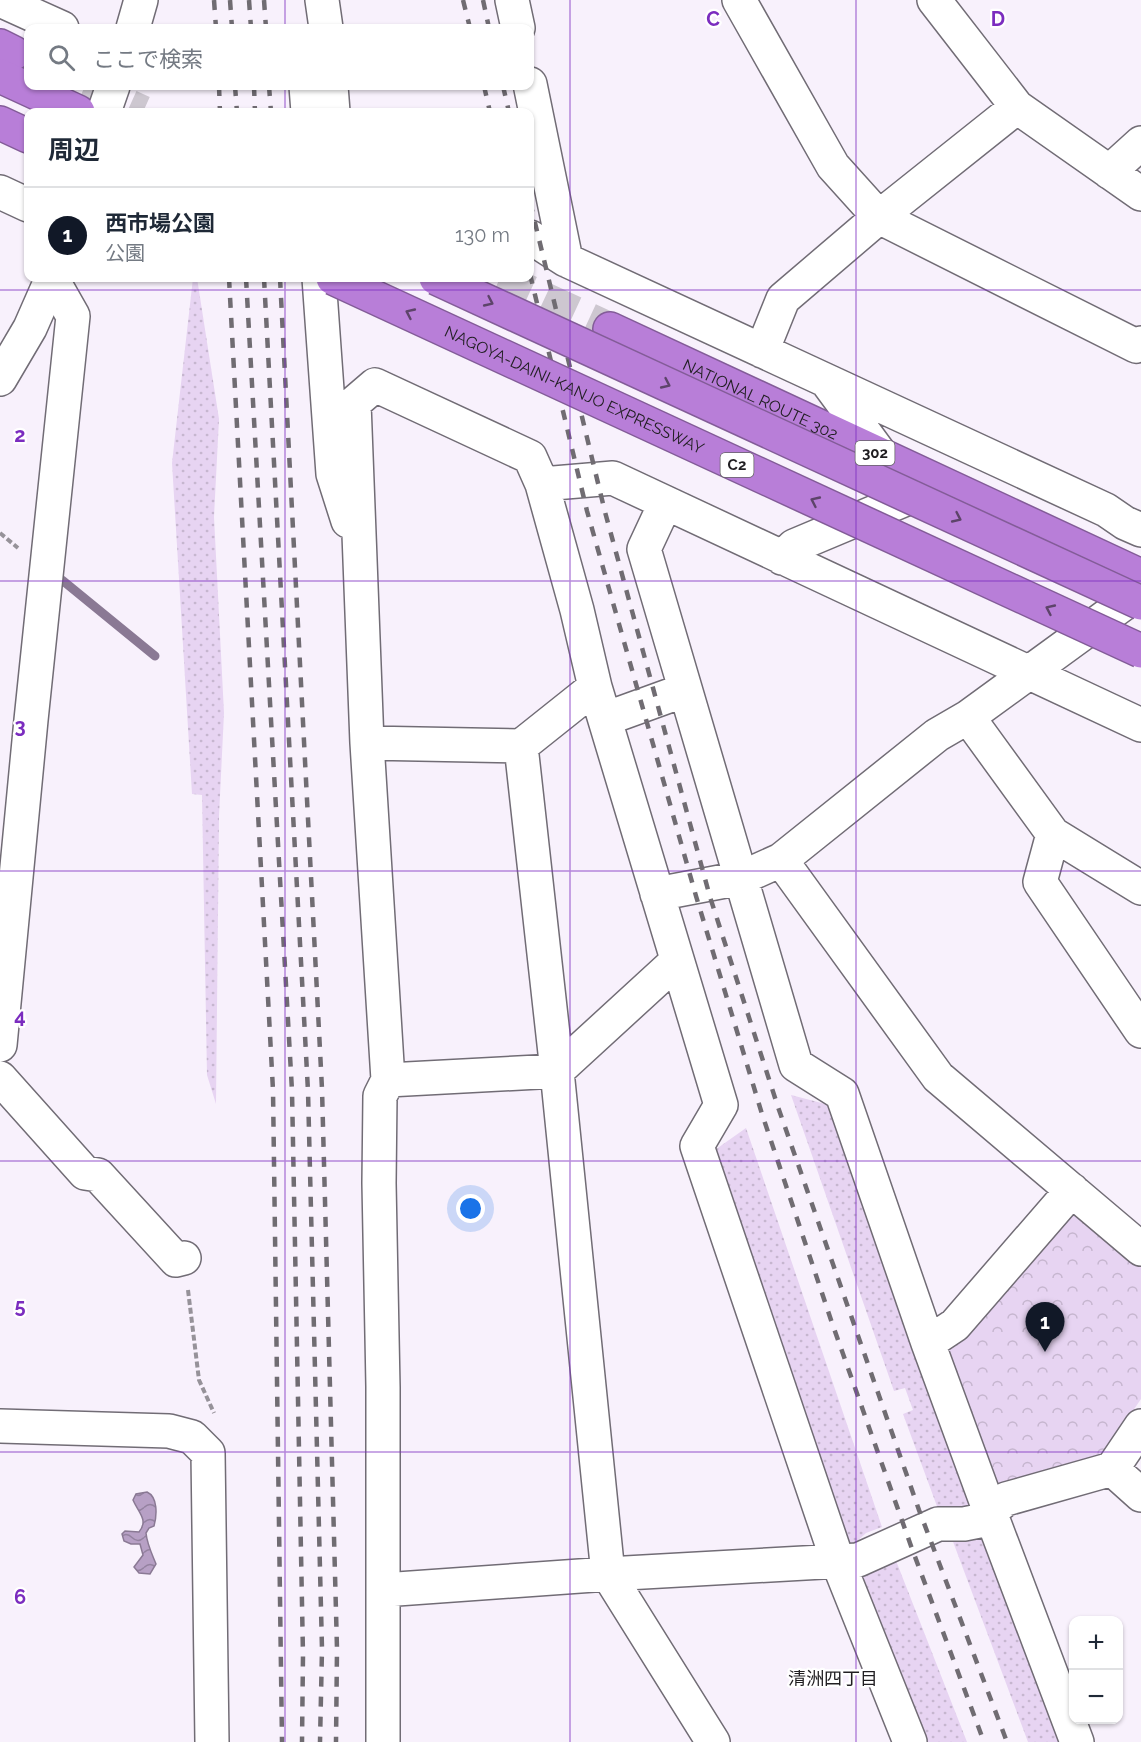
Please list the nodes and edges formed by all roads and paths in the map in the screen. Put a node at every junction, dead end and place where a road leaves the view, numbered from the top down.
1 (0, 0) edge
2 (141, 0) edge
3 (307, 0) edge
4 (322, 0) edge
5 (512, 0) edge
6 (739, 0) edge
7 (934, 0) edge
8 (53, 24) edge
9 (134, 24) edge
10 (304, 24) edge
11 (325, 24) edge
12 (517, 24) edge
13 (5, 58) edge
14 (24, 72) edge
15 (48, 90) edge
16 (112, 90) edge
17 (306, 90) edge
18 (331, 90) edge
19 (531, 90) edge
20 (1017, 107) junction
21 (73, 108) edge
22 (105, 108) edge
23 (308, 108) edge
24 (333, 108) edge
25 (0, 123) edge
26 (24, 134) edge
27 (1141, 144) edge
28 (1109, 172) junction
29 (0, 192) edge
30 (1141, 194) edge
31 (24, 203) edge
32 (879, 217) junction
33 (534, 240) edge
34 (566, 260) junction
35 (50, 282) edge
36 (54, 282) edge
37 (319, 282) edge
38 (342, 282) edge
39 (445, 282) edge
40 (709, 326) junction
41 (610, 329) tunnel mouth
42 (1141, 343) edge
43 (762, 351) junction
44 (663, 353) junction
45 (0, 379) edge
46 (827, 382) junction
47 (881, 456) junction
48 (542, 484) junction
49 (942, 484) junction
50 (665, 504) junction
51 (1141, 530) edge
52 (782, 558) junction
53 (362, 563) junction
54 (1141, 576) edge
55 (1141, 591) edge
56 (1141, 603) edge
57 (1141, 651) edge
58 (1027, 672) junction
59 (595, 687) junction
60 (685, 690) junction
61 (968, 717) junction
62 (605, 719) junction
63 (1141, 725) edge
64 (367, 743) junction
65 (521, 746) junction
66 (1053, 834) junction
67 (782, 860) junction
68 (741, 878) junction
69 (1141, 888) edge
70 (657, 894) junction
71 (677, 961) junction
72 (1141, 1031) edge
73 (0, 1045) edge
74 (557, 1071) junction
75 (0, 1078) edge
76 (388, 1080) junction
77 (1072, 1190) junction
78 (1141, 1250) edge
79 (184, 1258) joint
80 (928, 1343) junction
81 (0, 1426) edge
82 (1141, 1426) edge
83 (208, 1453) junction
84 (1112, 1469) junction
85 (1141, 1495) edge
86 (990, 1512) junction
87 (838, 1562) junction
88 (608, 1574) junction
89 (383, 1590) junction
90 (385, 1740) edge
91 (212, 1742) edge
92 (713, 1742) edge
93 (910, 1742) edge
94 (1077, 1742) edge

1 - 8 street
2 - 9 street
3 - 10 street
4 - 11 street
5 - 12 street
6 - 32 street
7 - 20 street
13 - 14 highway
15 - 21 highway
16 - 22 street
17 - 23 street
18 - 24 street
19 - 34 street
20 - 28 street
20 - 32 street
25 - 26 highway
27 - 28 street
28 - 30 street
29 - 31 street
32 - 42 street
32 - 43 street
33 - 34 street
34 - 40 street
35 - 45 street
36 - 73 street
37 - 53 street
57 -> 38 highway, NAGOYA-DAINI-KANJO EXPRESSWAY / C2, bridge
39 -> 56 highway, bridge
40 - 43 street
40 - 44 street
41 - 44 highway, NATIONAL ROUTE 302 / 302
43 - 46 street
44 - 47 highway, NATIONAL ROUTE 302 / 302
46 - 47 street
46 - 51 street
47 - 49 highway, NATIONAL ROUTE 302 / 302
48 - 50 street
48 - 53 street
48 - 59 street
49 - 52 street
49 - 54 highway, NATIONAL ROUTE 302 / 302
50 - 52 street
50 - 60 street
52 - 58 street
53 - 64 street
55 - 58 street
58 - 61 street
58 - 63 street
59 - 62 street
59 - 65 street
60 - 62 street
60 - 68 street
61 - 66 street
61 - 67 street
62 - 70 street
64 - 65 street
64 - 76 street
65 - 74 street
66 - 69 street
66 - 72 street
67 - 68 street
67 - 77 street
68 - 70 street
68 - 80 street
70 - 71 street
71 - 74 street
71 - 87 street
74 - 76 street
74 - 88 street
75 - 79 street
76 - 89 street
77 - 78 street
77 - 80 street
79 - 83 path
80 - 86 street
81 - 83 street
82 - 84 street
83 - 91 street
84 - 85 street
84 - 86 street
86 - 87 street
86 - 94 street
87 - 88 street
87 - 93 street
88 - 89 street
88 - 92 street
89 - 90 street

